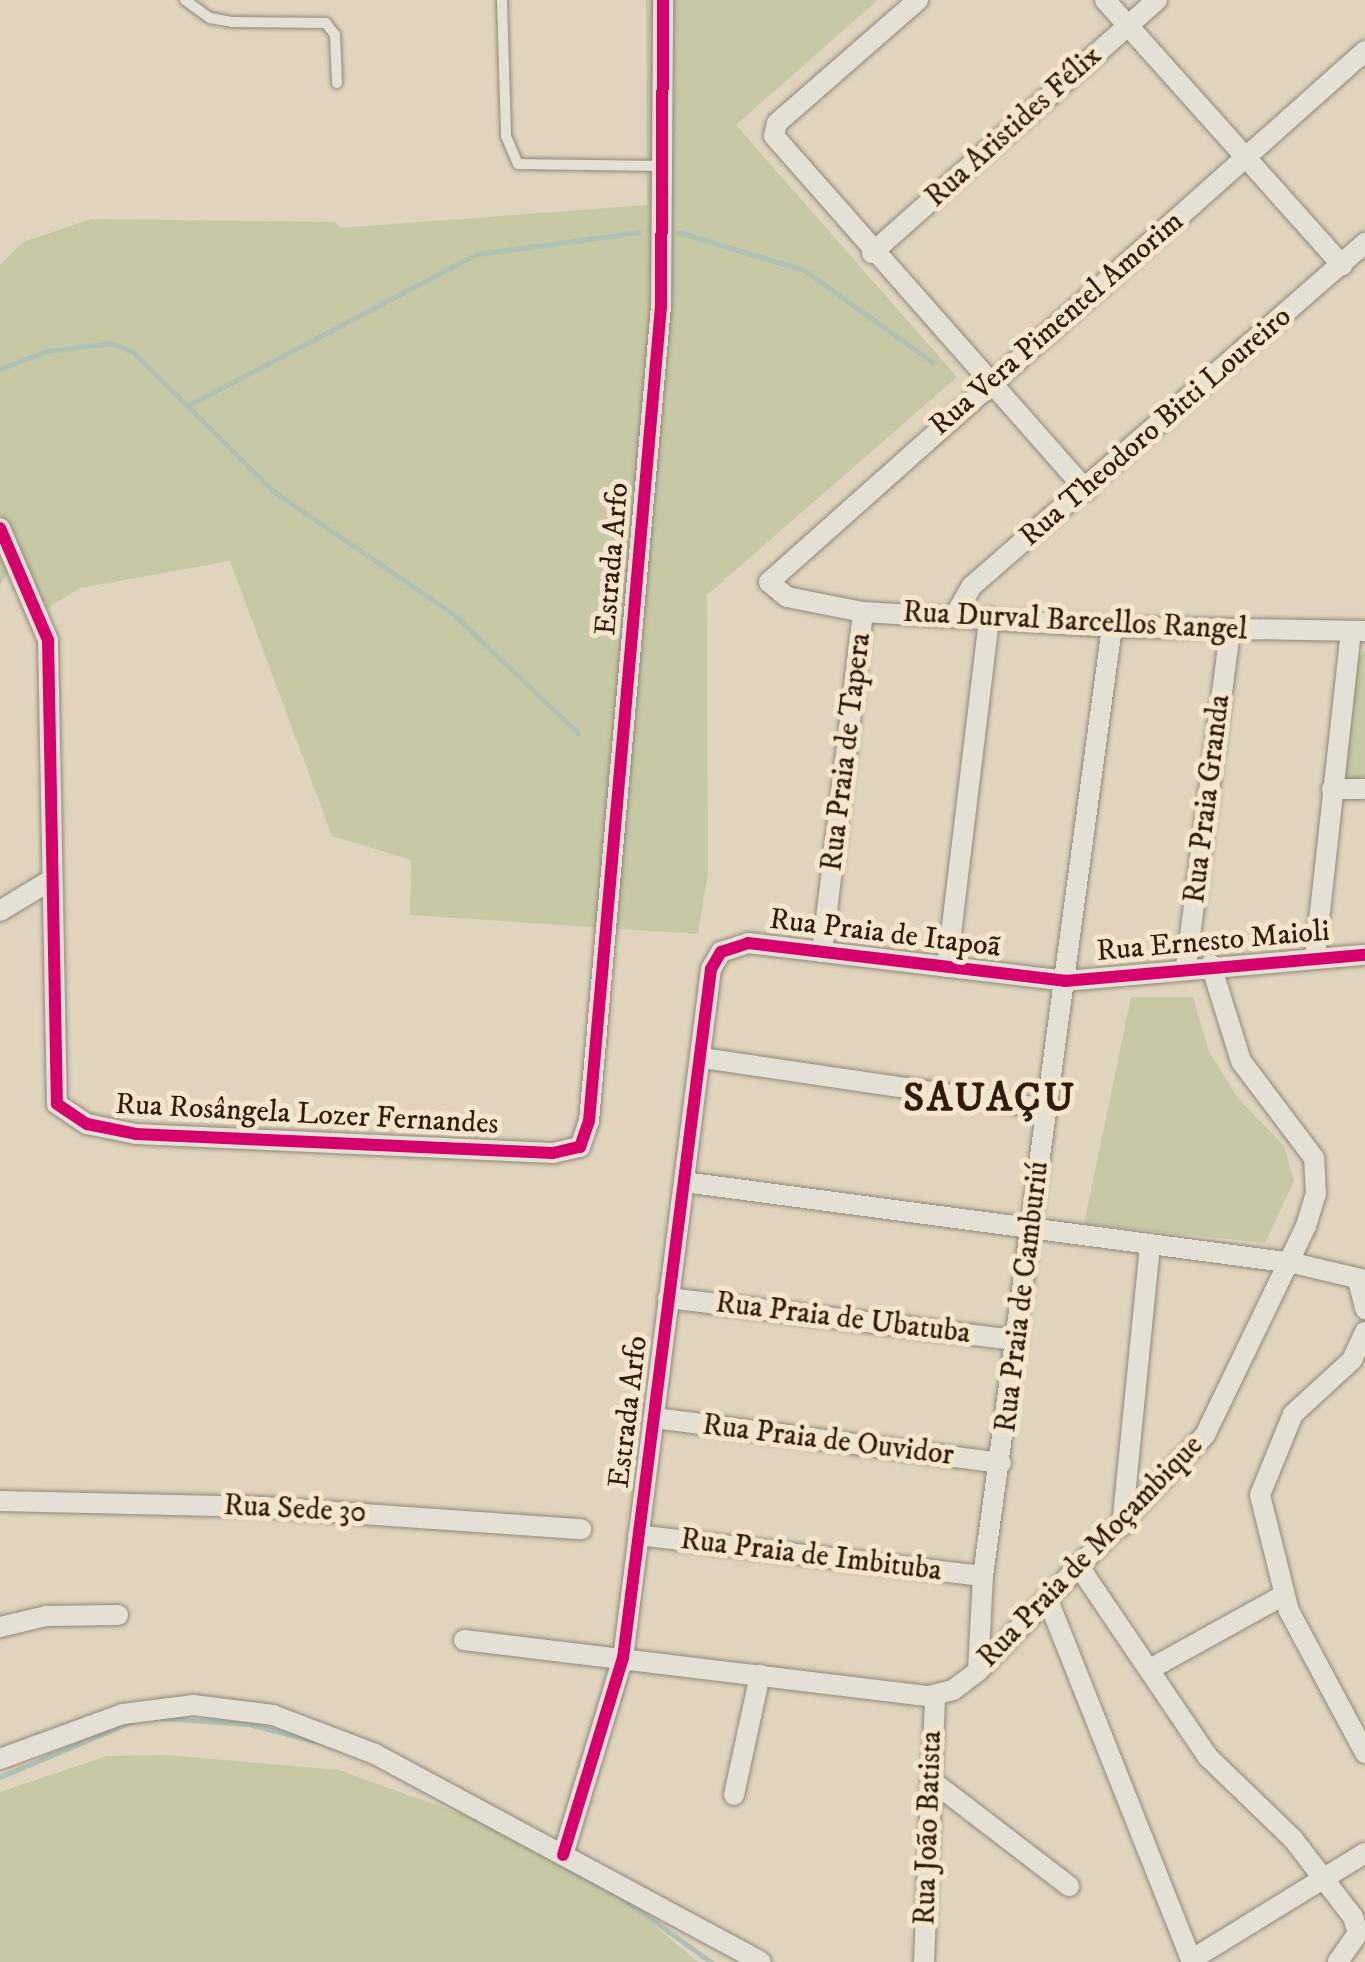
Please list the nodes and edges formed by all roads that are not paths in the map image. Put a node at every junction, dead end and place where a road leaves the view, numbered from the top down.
1 (185, 0) edge
2 (502, 0) edge
3 (663, 0) edge
4 (918, 0) edge
5 (1104, 0) edge
6 (1156, 0) edge
7 (1127, 25) junction
8 (1365, 51) edge
9 (337, 83) dead end
10 (1244, 158) junction
11 (662, 166) junction
12 (1365, 243) edge
13 (872, 253) junction
14 (1342, 265) junction
15 (990, 386) junction
16 (1086, 490) junction
17 (0, 528) edge
18 (786, 597) joint
19 (863, 612) junction
20 (955, 615) junction
21 (990, 618) junction
22 (1112, 627) junction
23 (1230, 631) junction
24 (1358, 632) edge
25 (1332, 789) junction
26 (1365, 789) edge
27 (52, 880) junction
28 (0, 911) edge
29 (822, 952) junction
30 (1365, 955) edge
31 (1315, 956) junction
32 (1211, 965) junction
33 (947, 966) junction
34 (1186, 966) junction
35 (711, 969) joint
36 (1065, 981) junction
37 (703, 1058) junction
38 (1048, 1109) junction
39 (588, 1122) joint
40 (684, 1182) junction
41 (1032, 1228) junction
42 (1150, 1246) junction
43 (1292, 1263) junction
44 (1362, 1280) edge
45 (668, 1298) junction
46 (1365, 1309) edge
47 (1365, 1332) edge
48 (1017, 1340) junction
49 (655, 1418) junction
50 (1001, 1463) junction
51 (4, 1501) edge
52 (1122, 1526) junction
53 (581, 1529) dead end
54 (638, 1536) junction
55 (1080, 1568) junction
56 (984, 1576) junction
57 (1284, 1596) junction
58 (1048, 1600) junction
59 (118, 1615) dead end
60 (0, 1627) edge
61 (464, 1640) dead end
62 (623, 1658) junction
63 (1150, 1669) junction
64 (978, 1670) junction
65 (760, 1675) junction
66 (935, 1695) junction
67 (1365, 1753) edge
68 (0, 1759) edge
69 (932, 1781) junction
70 (734, 1796) dead end
71 (1365, 1853) edge
72 (563, 1855) junction
73 (1325, 1878) junction
74 (1069, 1886) dead end
75 (1191, 1961) edge
76 (762, 1962) edge
77 (924, 1962) edge
78 (1338, 1962) edge

1 - 9 lane
2 - 11 lane
3 - 11 street, Estrada Arfo
4 - 13 street
5 - 7 street
6 - 7 street, Rua Aristides Félix
7 - 10 street
7 - 13 street, Rua Aristides Félix
8 - 10 street, Rua Vera Pimentel Amorim
10 - 14 street
10 - 15 street, Rua Vera Pimentel Amorim
11 - 39 street, Estrada Arfo
12 - 14 street, Rua Theodoro Bitti Loureiro
13 - 15 street
14 - 16 street, Rua Theodoro Bitti Loureiro
15 - 16 street
15 - 18 street, Rua Vera Pimentel Amorim
16 - 20 street, Rua Theodoro Bitti Loureiro
17 - 27 street, Rua Rosângela Lozer Fernandes
18 - 19 street, Rua Durval Barcellos Rangel
19 - 20 street, Rua Durval Barcellos Rangel
19 - 29 street, Rua Praia de Tapera
20 - 21 street, Rua Durval Barcellos Rangel
21 - 22 street, Rua Durval Barcellos Rangel
21 - 33 street
22 - 23 street, Rua Durval Barcellos Rangel
22 - 36 street, Rua Praia de Camburiú
23 - 24 street, Rua Durval Barcellos Rangel
23 - 34 street, Rua Praia Granda
24 - 25 street
25 - 26 street
25 - 31 street
27 - 28 street
27 - 39 street, Rua Rosângela Lozer Fernandes
29 - 33 street, Rua Praia de Itapoã
29 - 35 street, Rua Praia de Itapoã
30 - 31 street, Rua Ernesto Maioli
31 - 32 street, Rua Ernesto Maioli
32 - 34 street, Rua Ernesto Maioli
32 - 43 street, Rua Praia de Moçambique
33 - 36 street, Rua Praia de Itapoã
34 - 36 street, Rua Ernesto Maioli
35 - 37 street, Estrada Arfo
36 - 38 street, Rua Praia de Camburiú
37 - 38 street
37 - 40 street, Estrada Arfo
38 - 41 street, Rua Praia de Camburiú
40 - 41 street
40 - 45 street, Estrada Arfo
41 - 42 street
41 - 48 street, Rua Praia de Camburiú
42 - 43 street
42 - 52 street
43 - 44 street
43 - 52 street, Rua Praia de Moçambique
44 - 46 street
45 - 48 street, Rua Praia de Ubatuba
45 - 49 street, Estrada Arfo
47 - 57 street
48 - 50 street, Rua Praia de Camburiú
49 - 50 street, Rua Praia de Ouvidor
49 - 54 street, Estrada Arfo
50 - 56 street, Rua Praia de Camburiú
51 - 53 street, Rua Sede 30
52 - 55 street, Rua Praia de Moçambique
54 - 56 street, Rua Praia de Imbituba
54 - 62 street, Estrada Arfo
55 - 58 street, Rua Praia de Moçambique
55 - 63 street
56 - 64 street, Rua Praia de Camburiú
57 - 63 street
57 - 67 street
58 - 64 street, Rua Praia de Moçambique
58 - 75 street
59 - 60 street
61 - 62 street
62 - 65 street
62 - 72 street, Estrada Arfo
63 - 73 street
64 - 66 street, Rua Praia de Moçambique
65 - 66 street
65 - 70 street
66 - 69 street, Rua João Batista
68 - 72 street
69 - 74 street
69 - 77 street, Rua João Batista
71 - 73 street
72 - 76 street
73 - 75 street
73 - 78 street

